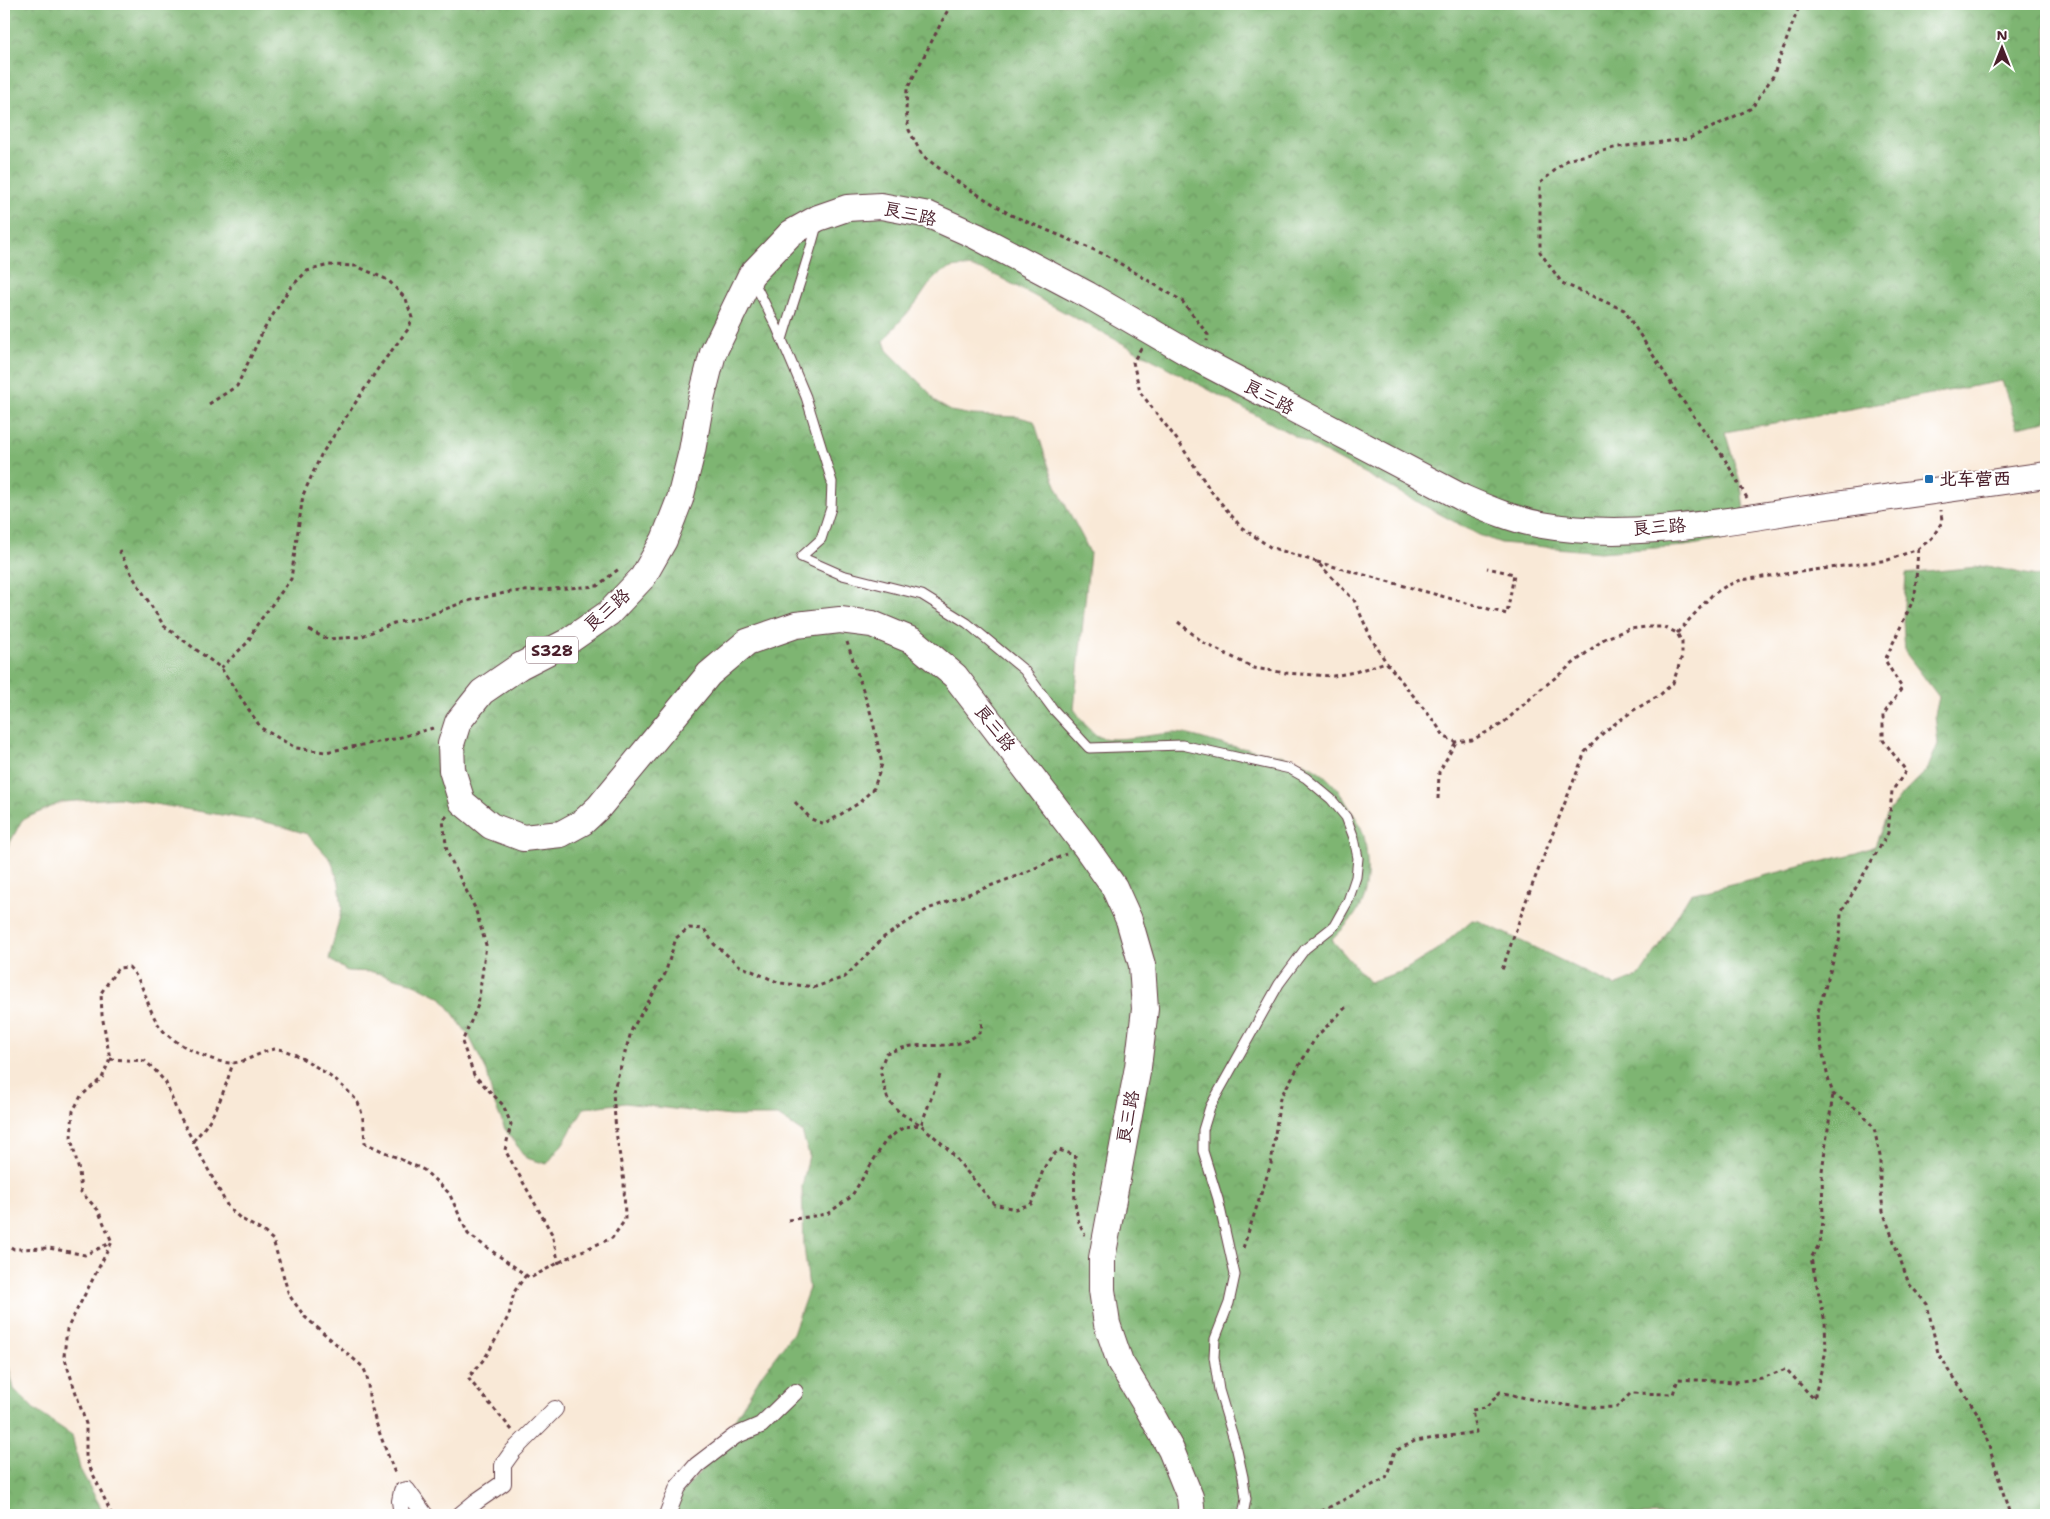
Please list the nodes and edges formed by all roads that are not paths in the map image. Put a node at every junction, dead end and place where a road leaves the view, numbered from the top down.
1 (818, 218) junction
2 (751, 275) junction
3 (782, 340) junction
4 (2046, 475) edge
5 (795, 1392) dead end
6 (555, 1409) dead end
7 (402, 1515) edge
8 (426, 1515) edge
9 (460, 1515) edge
10 (667, 1515) edge
11 (1192, 1515) edge
12 (1243, 1515) edge

1 - 2 main road, 良三路 / S328
1 - 3 lane
1 - 4 main road, 良三路 / S328
2 - 3 lane
2 - 11 main road, 良三路 / S328
3 - 12 lane
5 - 10 street
6 - 9 street
7 - 8 street

